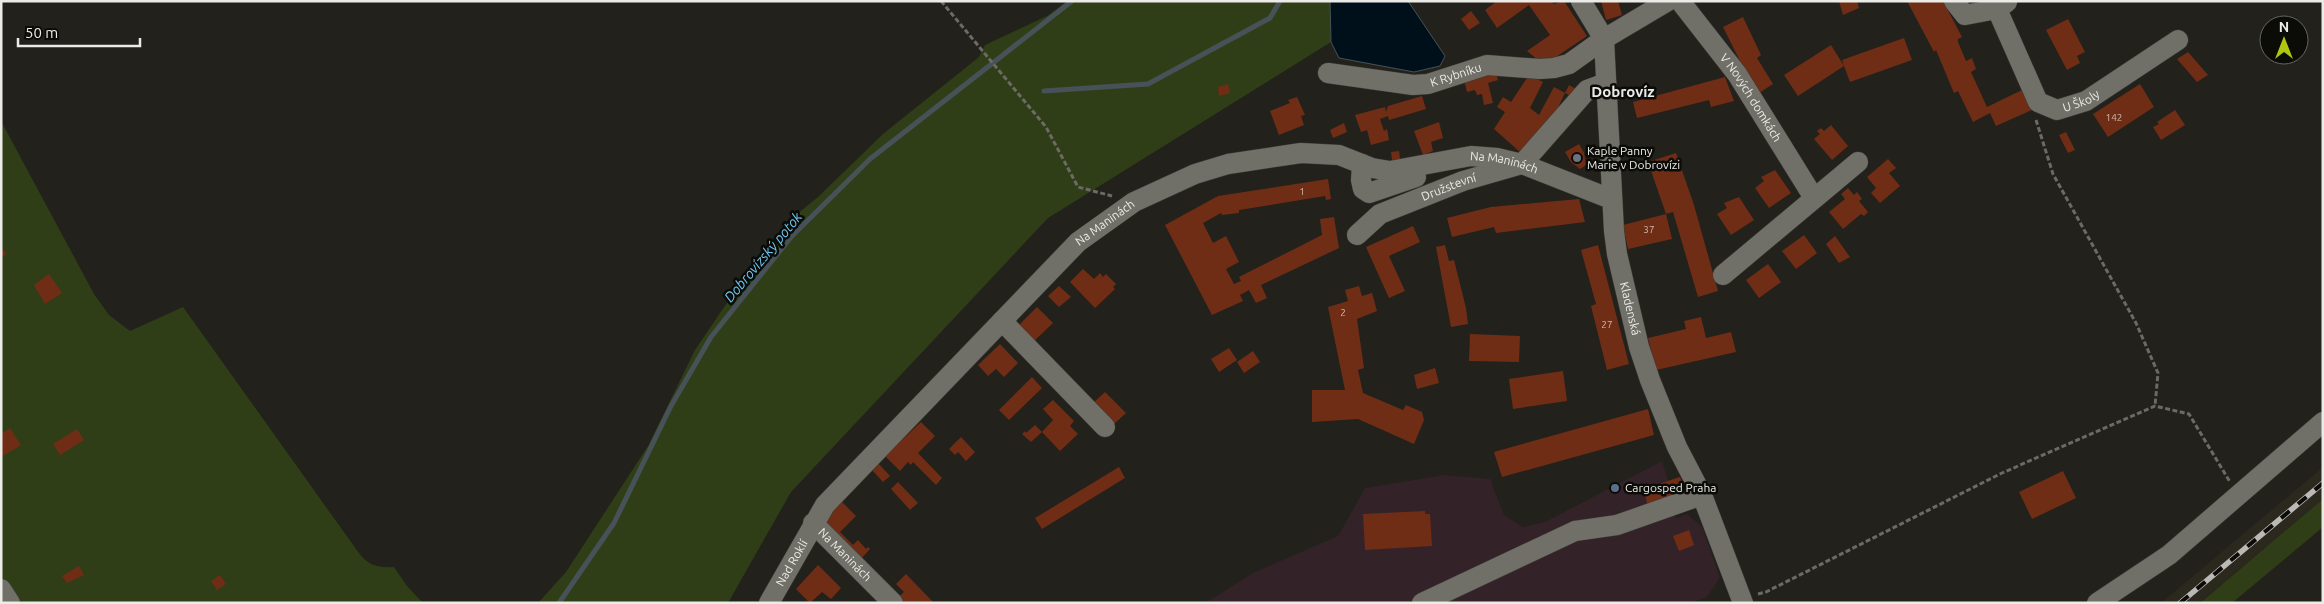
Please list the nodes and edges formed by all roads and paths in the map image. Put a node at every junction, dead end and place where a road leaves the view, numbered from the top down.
1 (941, 1) edge
2 (1668, 1) edge
3 (1680, 1) edge
4 (1954, 1) edge
5 (1581, 2) edge
6 (2002, 5) edge
7 (1604, 39) junction
8 (2178, 40) dead end
9 (1328, 73) dead end
10 (1606, 83) junction
11 (2038, 102) junction
12 (1858, 162) dead end
13 (1522, 164) junction
14 (1814, 198) junction
15 (1611, 199) junction
16 (1134, 202) junction
17 (1357, 236) dead end
18 (1723, 275) dead end
19 (1002, 321) junction
20 (2155, 406) junction
21 (2323, 422) edge
22 (1105, 427) dead end
23 (1702, 495) junction
24 (2238, 495) junction
25 (813, 523) junction
26 (1, 589) edge
27 (1738, 601) edge
28 (10, 603) edge
29 (769, 603) edge
30 (894, 603) edge
31 (1422, 603) edge
32 (2096, 603) edge

1 - 16 path
2 - 7 street, K Rybníku
3 - 14 street, V Nových domkách
4 - 6 street
5 - 7 street, Kladenská
6 - 11 street
7 - 9 street, K Rybníku
7 - 10 street, Kladenská
8 - 11 street, U Školy
10 - 13 street
10 - 15 street, Kladenská
11 - 20 path
12 - 14 street
13 - 15 street, Na Maninách
13 - 16 street, Na Maninách
13 - 17 street, Družstevní
14 - 18 street
15 - 23 street, Kladenská
16 - 19 street, Na Maninách
19 - 22 street
19 - 25 street, Na Maninách
20 - 24 path
20 - 27 path
21 - 24 street
23 - 27 street, Kladenská
23 - 31 street
24 - 32 street
25 - 29 street, Nad Roklí
25 - 30 street, Na Maninách
26 - 28 street

